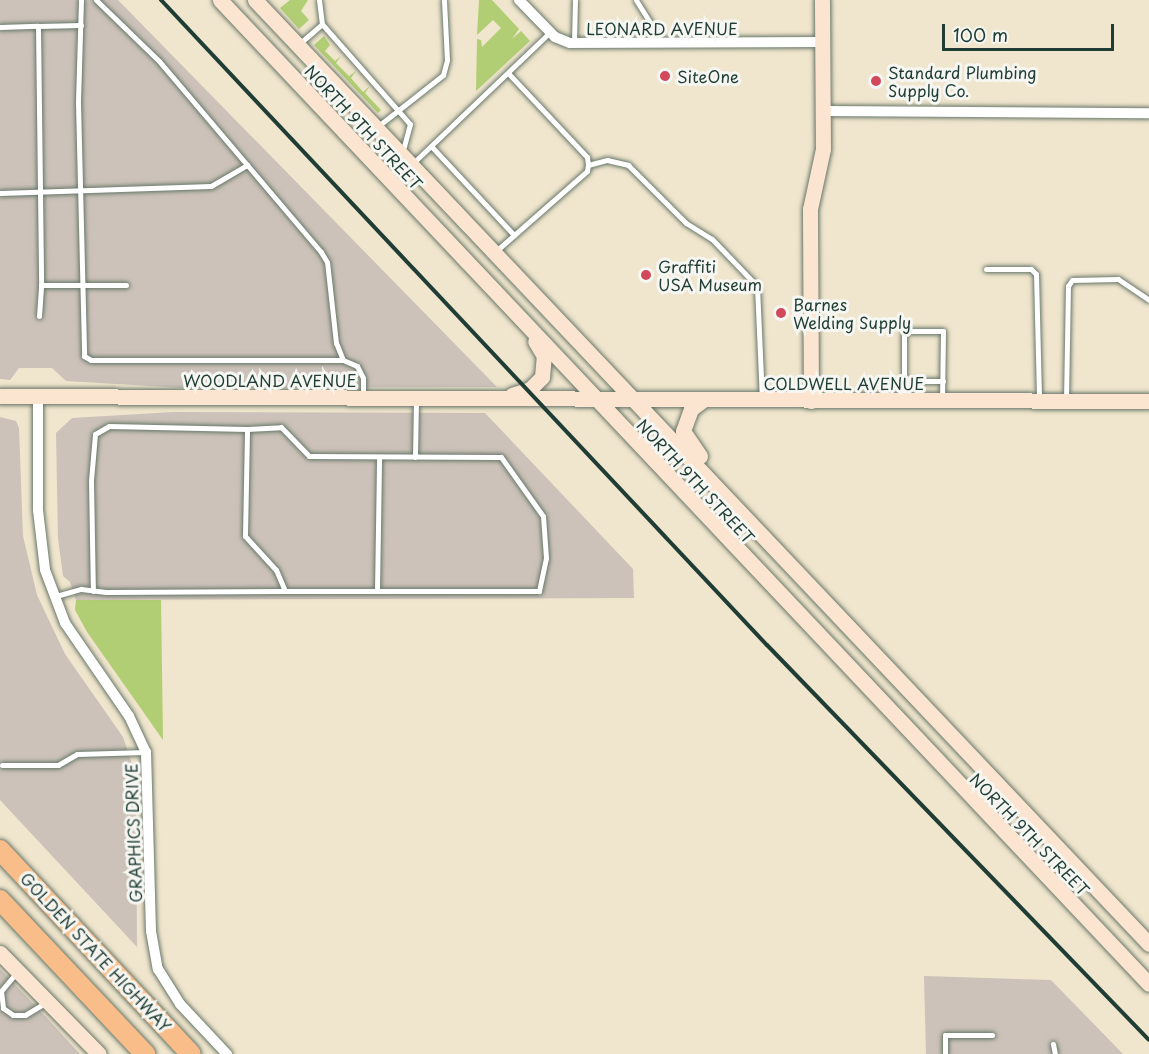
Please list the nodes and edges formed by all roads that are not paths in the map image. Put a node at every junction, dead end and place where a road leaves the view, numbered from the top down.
1 (81, 0) edge
2 (96, 0) edge
3 (220, 0) edge
4 (255, 0) edge
5 (319, 0) edge
6 (444, 0) edge
7 (519, 0) edge
8 (574, 0) edge
9 (636, 0) edge
10 (822, 0) edge
11 (322, 24) junction
12 (81, 25) junction
13 (38, 26) junction
14 (0, 27) edge
15 (550, 32) junction
16 (822, 42) junction
17 (574, 43) junction
18 (652, 44) junction
19 (298, 45) junction
20 (508, 73) junction
21 (400, 110) junction
22 (824, 111) junction
23 (1149, 112) edge
24 (376, 128) junction
25 (431, 146) junction
26 (406, 160) junction
27 (247, 165) junction
28 (588, 165) junction
29 (80, 192) junction
30 (0, 193) edge
31 (39, 193) junction
32 (514, 235) junction
33 (494, 253) junction
34 (986, 269) dead end
35 (41, 285) junction
36 (81, 285) junction
37 (126, 285) dead end
38 (499, 295) junction
39 (1149, 300) edge
40 (39, 316) dead end
41 (343, 360) junction
42 (904, 381) junction
43 (943, 381) junction
44 (0, 396) edge
45 (38, 397) junction
46 (363, 398) junction
47 (416, 398) junction
48 (499, 399) junction
49 (595, 399) junction
50 (632, 399) junction
51 (540, 400) joint
52 (702, 400) junction
53 (762, 401) junction
54 (811, 401) junction
55 (904, 401) junction
56 (942, 402) junction
57 (1040, 402) junction
58 (1066, 402) junction
59 (1149, 402) edge
60 (247, 429) junction
61 (415, 457) junction
62 (379, 458) junction
63 (733, 505) junction
64 (93, 591) junction
65 (285, 591) junction
66 (378, 591) junction
67 (54, 597) junction
68 (146, 752) junction
69 (2, 765) dead end
70 (0, 850) edge
71 (1050, 881) junction
72 (0, 900) edge
73 (1149, 944) edge
74 (0, 952) edge
75 (18, 971) junction
76 (1149, 971) edge
77 (1149, 984) edge
78 (47, 1002) junction
79 (992, 1035) dead end
80 (1053, 1044) dead end
81 (99, 1054) edge
82 (145, 1054) edge
83 (191, 1054) edge
84 (227, 1054) edge
85 (945, 1054) edge
86 (1055, 1054) edge

1 - 12 lane
2 - 27 lane
3 - 38 street, NORTH 9TH STREET
4 - 19 street, NORTH 9TH STREET
5 - 11 lane
6 - 21 lane
7 - 15 street, LEONARD AVENUE
8 - 17 lane
9 - 18 lane
10 - 16 street
11 - 19 lane
11 - 21 lane
12 - 13 lane
12 - 29 lane
13 - 14 lane
13 - 31 lane
15 - 17 street, LEONARD AVENUE
15 - 20 lane
16 - 18 street, LEONARD AVENUE
16 - 22 street
17 - 18 street, LEONARD AVENUE
19 - 24 street, NORTH 9TH STREET
20 - 25 lane
20 - 28 lane
21 - 24 lane
21 - 26 lane
22 - 23 street
22 - 54 street
24 - 26 street, NORTH 9TH STREET
25 - 26 lane
25 - 32 lane
26 - 33 street, NORTH 9TH STREET
27 - 29 lane
27 - 41 lane
28 - 32 lane
28 - 53 lane
29 - 31 lane
29 - 36 lane
30 - 31 lane
31 - 35 lane
32 - 33 lane
33 - 50 street, NORTH 9TH STREET
34 - 57 lane
35 - 36 lane
35 - 40 lane
36 - 37 lane
36 - 41 lane
38 - 48 street
38 - 49 street, NORTH 9TH STREET
39 - 58 lane
41 - 46 lane
42 - 43 lane
42 - 43 lane
42 - 55 lane
43 - 56 lane
44 - 45 street, WOODLAND AVENUE
45 - 46 street, WOODLAND AVENUE
45 - 67 street, GRAPHICS DRIVE
46 - 47 street, WOODLAND AVENUE
47 - 48 street, WOODLAND AVENUE
47 - 61 lane
48 - 51 street, WOODLAND AVENUE
49 - 50 street, COLDWELL AVENUE
49 - 51 street, COLDWELL AVENUE
49 - 71 street, NORTH 9TH STREET
50 - 52 street, COLDWELL AVENUE
50 - 63 street, NORTH 9TH STREET
52 - 53 street, COLDWELL AVENUE
52 - 63 street
53 - 54 street, COLDWELL AVENUE
54 - 55 street, COLDWELL AVENUE
55 - 56 street, COLDWELL AVENUE
56 - 57 street, COLDWELL AVENUE
57 - 58 street, COLDWELL AVENUE
58 - 59 street, COLDWELL AVENUE
60 - 62 lane
60 - 64 lane
60 - 65 lane
61 - 62 lane
61 - 66 lane
62 - 66 lane
63 - 73 street, NORTH 9TH STREET
64 - 65 lane
64 - 67 lane
65 - 66 lane
67 - 68 street, GRAPHICS DRIVE
68 - 69 lane
68 - 84 street, GRAPHICS DRIVE
70 - 83 highway, GOLDEN STATE HIGHWAY
71 - 76 street
71 - 77 street, NORTH 9TH STREET
72 - 82 highway, GOLDEN STATE HIGHWAY
74 - 75 street
75 - 78 street
75 - 78 lane
78 - 81 street
79 - 85 lane
80 - 86 lane

